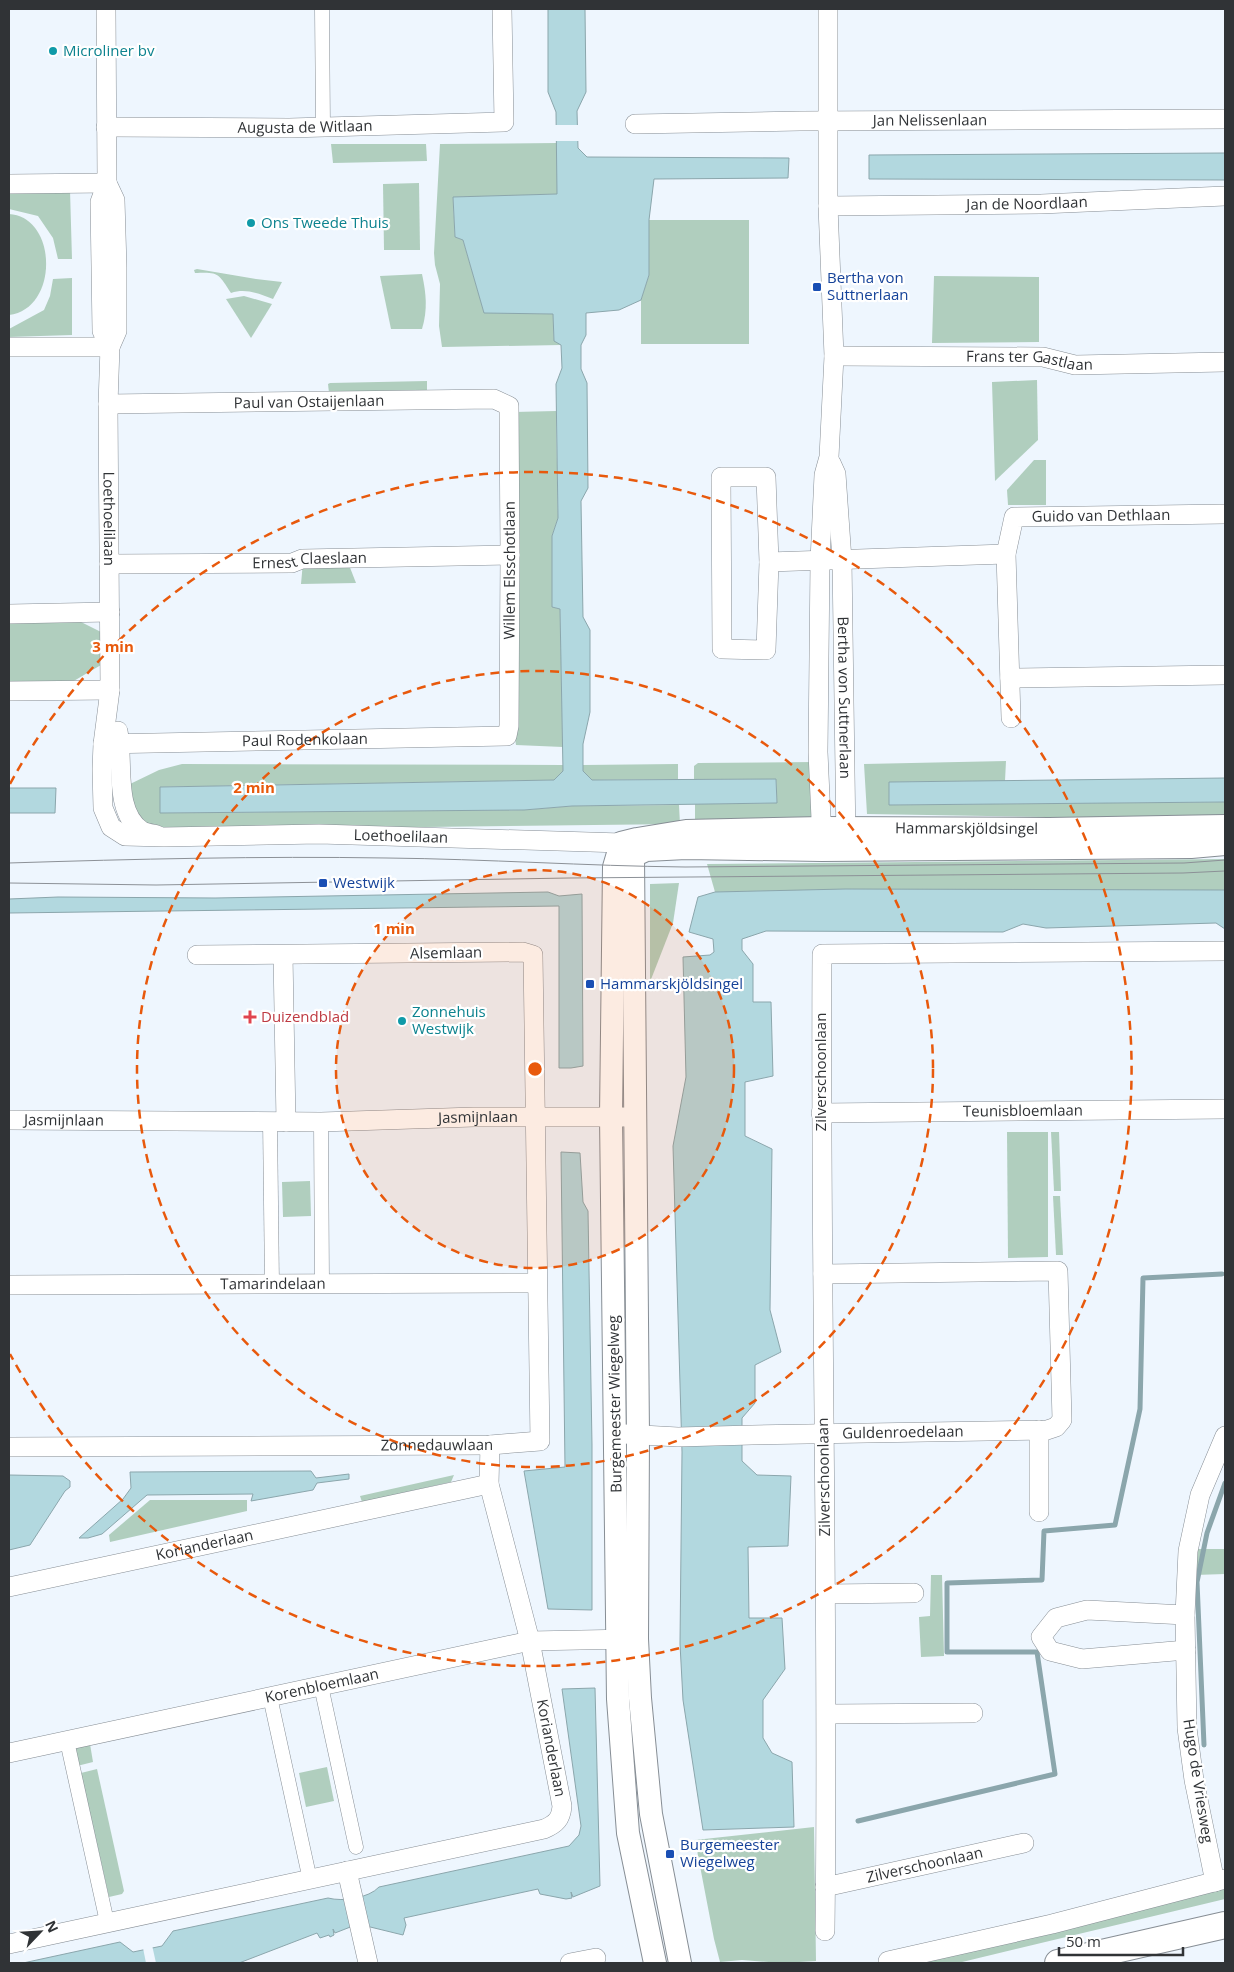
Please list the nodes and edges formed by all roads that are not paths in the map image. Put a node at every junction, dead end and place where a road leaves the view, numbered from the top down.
1 (106, 9) edge
2 (322, 9) edge
3 (502, 9) edge
4 (828, 9) edge
5 (1225, 119) edge
6 (828, 122) junction
7 (635, 124) dead end
8 (106, 127) junction
9 (323, 127) junction
10 (107, 183) junction
11 (9, 184) edge
12 (1225, 196) edge
13 (828, 206) junction
14 (9, 347) edge
15 (110, 347) junction
16 (834, 356) junction
17 (1225, 362) edge
18 (108, 404) junction
19 (509, 406) joint
20 (829, 457) junction
21 (1225, 514) edge
22 (1006, 554) junction
23 (510, 555) junction
24 (842, 560) junction
25 (820, 561) junction
26 (768, 562) junction
27 (109, 564) junction
28 (110, 612) junction
29 (9, 614) edge
30 (1225, 675) edge
31 (1010, 678) junction
32 (110, 690) junction
33 (9, 691) edge
34 (1010, 718) dead end
35 (508, 736) joint
36 (112, 744) junction
37 (1225, 826) edge
38 (822, 828) junction
39 (846, 839) junction
40 (1225, 844) edge
41 (627, 850) junction
42 (822, 850) junction
43 (1225, 951) edge
44 (198, 955) dead end
45 (283, 955) junction
46 (1225, 1109) edge
47 (821, 1113) junction
48 (536, 1116) junction
49 (611, 1116) junction
50 (634, 1117) junction
51 (9, 1120) edge
52 (278, 1122) junction
53 (321, 1122) junction
54 (823, 1274) junction
55 (322, 1283) junction
56 (536, 1283) junction
57 (272, 1284) junction
58 (9, 1285) edge
59 (1039, 1430) junction
60 (627, 1435) junction
61 (824, 1435) junction
62 (1225, 1436) edge
63 (490, 1445) junction
64 (9, 1447) edge
65 (489, 1484) junction
66 (1039, 1512) dead end
67 (9, 1587) edge
68 (914, 1593) dead end
69 (825, 1594) junction
70 (1185, 1615) junction
71 (627, 1639) junction
72 (530, 1641) junction
73 (1186, 1650) junction
74 (322, 1686) junction
75 (270, 1697) junction
76 (629, 1699) junction
77 (973, 1713) dead end
78 (827, 1714) junction
79 (68, 1740) junction
80 (9, 1753) edge
81 (650, 1814) junction
82 (626, 1818) junction
83 (1024, 1843) dead end
84 (356, 1847) dead end
85 (347, 1871) junction
86 (310, 1880) junction
87 (1220, 1881) edge
88 (825, 1887) junction
89 (106, 1922) junction
90 (1225, 1925) edge
91 (825, 1931) dead end
92 (9, 1944) edge
93 (596, 1958) dead end
94 (888, 1961) dead end
95 (368, 1963) edge
96 (570, 1963) edge
97 (655, 1963) edge
98 (680, 1963) edge
99 (1058, 1963) edge

1 - 8 street, Loethoelilaan
2 - 9 street
3 - 9 street, Augusta de Witlaan
4 - 6 street, Bertha von Suttnerlaan
5 - 6 street, Jan Nelissenlaan
6 - 7 street, Jan Nelissenlaan
6 - 13 street, Bertha von Suttnerlaan
8 - 9 street, Augusta de Witlaan
8 - 10 street, Loethoelilaan
10 - 11 street
10 - 15 street, Loethoelilaan
12 - 13 street, Jan de Noordlaan
13 - 16 street, Bertha von Suttnerlaan
14 - 15 street
15 - 18 street, Loethoelilaan
16 - 17 street, Frans ter Gastlaan
16 - 20 street, Bertha von Suttnerlaan
18 - 19 street, Paul van Ostaijenlaan
18 - 27 street, Loethoelilaan
19 - 23 street, Willem Elsschotlaan
20 - 24 street, Bertha von Suttnerlaan
20 - 25 street, Bertha von Suttnerlaan
21 - 22 street, Guido van Dethlaan
22 - 24 street
22 - 31 street, Guido van Dethlaan
23 - 27 street, Ernest Claeslaan
23 - 35 street, Willem Elsschotlaan
24 - 25 street
24 - 39 street, Bertha von Suttnerlaan
25 - 26 street
25 - 38 street, Bertha von Suttnerlaan
26 - 26 street
27 - 28 street, Loethoelilaan
28 - 29 street
28 - 32 street, Loethoelilaan
30 - 31 street
31 - 34 street, Guido van Dethlaan
32 - 33 street
32 - 36 street, Loethoelilaan
35 - 36 street, Paul Rodenkolaan
36 - 41 street, Loethoelilaan
37 - 39 street, Hammarskjöldsingel
38 - 39 street, Hammarskjöldsingel
38 - 41 street, Hammarskjöldsingel
38 - 42 street, Bertha von Suttnerlaan
39 - 40 street, Hammarskjöldsingel
39 - 42 street, Hammarskjöldsingel
41 - 42 street, Hammarskjöldsingel
41 - 49 street, Burgemeester Wiegelweg
41 - 50 street, Burgemeester Wiegelweg
43 - 47 street, Zilverschoonlaan
44 - 45 street, Alsemlaan
45 - 48 street, Alsemlaan
45 - 52 street
46 - 47 street, Teunisbloemlaan
47 - 54 street, Zilverschoonlaan
48 - 49 street, Jasmijnlaan
48 - 53 street, Jasmijnlaan
48 - 56 street, Zonnedauwlaan
49 - 50 street, Jasmijnlaan
49 - 60 street, Burgemeester Wiegelweg
50 - 60 street, Burgemeester Wiegelweg
51 - 52 street, Jasmijnlaan
52 - 53 street, Jasmijnlaan
52 - 57 street
53 - 55 street
54 - 59 street, Guldenroedelaan
54 - 61 street, Zilverschoonlaan
55 - 56 street, Tamarindelaan
55 - 57 street, Tamarindelaan
56 - 63 street, Zonnedauwlaan
57 - 58 street, Tamarindelaan
59 - 61 street, Guldenroedelaan
59 - 66 street
60 - 61 street, Guldenroedelaan
60 - 71 street, Burgemeester Wiegelweg
61 - 69 street, Zilverschoonlaan
62 - 70 street, Hugo de Vriesweg
63 - 64 street, Zonnedauwlaan
63 - 65 street, Korianderlaan
65 - 67 street, Korianderlaan
65 - 72 street, Korianderlaan
68 - 69 street
69 - 78 street, Zilverschoonlaan
70 - 73 street, Hugo de Vriesweg
70 - 73 street
71 - 72 street, Korenbloemlaan
71 - 76 street, Burgemeester Wiegelweg
72 - 74 street, Korenbloemlaan
72 - 85 street, Korianderlaan
73 - 87 street, Hugo de Vriesweg
74 - 75 street, Korenbloemlaan
74 - 84 street
75 - 79 street, Korenbloemlaan
75 - 86 street
76 - 81 street, Burgemeester Wiegelweg
76 - 82 street, Burgemeester Wiegelweg
77 - 78 street
78 - 88 street, Zilverschoonlaan
79 - 80 street, Korenbloemlaan
79 - 89 street
81 - 82 street
81 - 98 street, Burgemeester Wiegelweg
82 - 97 street, Burgemeester Wiegelweg
83 - 88 street, Zilverschoonlaan
85 - 86 street, Korianderlaan
85 - 95 street
86 - 89 street, Korianderlaan
87 - 94 street
88 - 91 street, Zilverschoonlaan
89 - 92 street, Korianderlaan
90 - 99 main road
93 - 96 street

